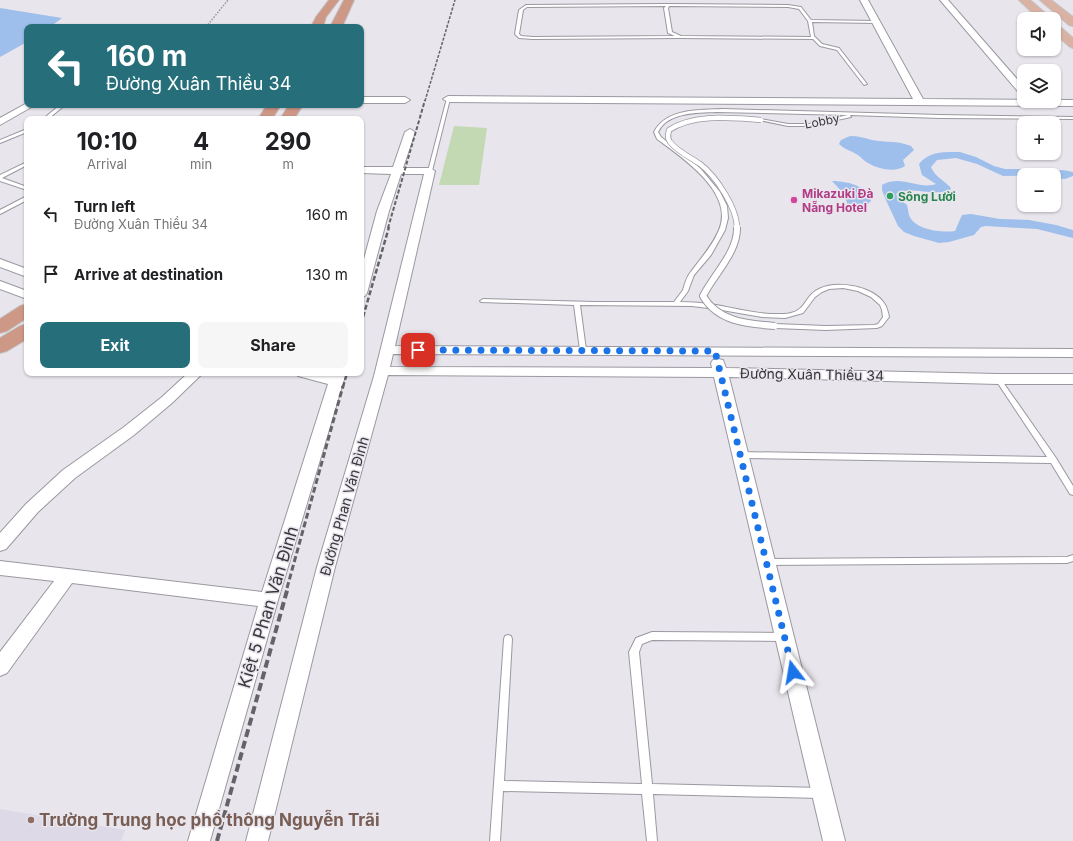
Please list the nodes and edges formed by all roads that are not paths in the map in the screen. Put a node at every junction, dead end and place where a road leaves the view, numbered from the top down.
1 (334, 0) edge
2 (348, 0) edge
3 (864, 0) edge
4 (944, 0) edge
5 (1024, 0) edge
6 (1045, 0) edge
7 (668, 5) junction
8 (1038, 12) edge
9 (810, 21) junction
10 (876, 22) junction
11 (1073, 23) edge
12 (318, 24) edge
13 (337, 24) edge
14 (1061, 33) edge
15 (681, 37) junction
16 (814, 38) junction
17 (1073, 44) edge
18 (865, 84) dead end
19 (1017, 85) edge
20 (448, 99) joint
21 (364, 100) edge
22 (405, 100) dead end
23 (920, 102) junction
24 (1017, 102) edge
25 (1061, 103) edge
26 (1073, 103) edge
27 (25, 108) edge
28 (59, 108) edge
29 (859, 114) junction
30 (49, 116) edge
31 (1073, 118) edge
32 (0, 122) edge
33 (24, 131) edge
34 (410, 132) dead end
35 (0, 142) edge
36 (24, 165) edge
37 (364, 170) edge
38 (430, 171) junction
39 (396, 172) junction
40 (0, 178) edge
41 (24, 188) edge
42 (24, 200) edge
43 (0, 212) edge
44 (0, 263) edge
45 (24, 272) edge
46 (364, 282) edge
47 (0, 285) edge
48 (24, 294) edge
49 (483, 301) dead end
50 (577, 303) junction
51 (675, 304) junction
52 (24, 312) edge
53 (0, 327) edge
54 (24, 332) edge
55 (0, 347) edge
56 (388, 350) junction
57 (583, 350) junction
58 (715, 351) junction
59 (1073, 353) edge
60 (382, 371) junction
61 (721, 372) junction
62 (193, 376) edge
63 (324, 376) edge
64 (338, 378) edge
65 (998, 379) junction
66 (1073, 379) edge
67 (741, 455) junction
68 (1053, 460) junction
69 (1073, 492) edge
70 (0, 544) edge
71 (1073, 558) edge
72 (766, 562) junction
73 (0, 568) edge
74 (68, 575) junction
75 (269, 600) junction
76 (785, 637) junction
77 (508, 639) dead end
78 (0, 667) edge
79 (498, 786) junction
80 (648, 789) junction
81 (822, 793) junction
82 (200, 841) edge
83 (257, 841) edge
84 (495, 841) edge
85 (652, 841) edge
86 (834, 841) edge

1 - 12 highway
2 - 13 highway
3 - 10 street
4 - 19 street
5 - 8 main road
6 - 11 main road
7 - 9 lane
7 - 15 lane
7 - 15 lane
9 - 10 lane
9 - 16 lane
10 - 23 street
14 - 17 main road
15 - 16 lane
16 - 18 lane
20 - 23 street
20 - 38 lane
21 - 22 street
23 - 24 street
25 - 26 street
27 - 32 street
28 - 30 lane
29 - 31 lane
29 - 51 lane
29 - 51 lane, Lobby, bridge
33 - 35 lane
34 - 39 street
36 - 40 lane
37 - 39 street
38 - 39 street
38 - 56 street, Đường Phan Văn Đình
39 - 46 street
40 - 41 lane
42 - 43 lane
44 - 45 street
47 - 48 street
49 - 50 lane
50 - 51 lane
50 - 57 lane
52 - 53 highway
54 - 55 highway
56 - 57 street, Đường Xuân Thiều 34
56 - 60 street, Đường Phan Văn Đình
57 - 58 street, Đường Xuân Thiều 34
58 - 59 street, Đường Xuân Thiều 34
58 - 61 street
60 - 61 street, Đường Xuân Thiều 34
60 - 83 street, Đường Phan Văn Đình
61 - 65 street, Đường Xuân Thiều 34
61 - 67 street
62 - 70 street
63 - 64 street
64 - 75 street, Kiệt 5 Phan Văn Đình
65 - 66 street, Đường Xuân Thiều 34
65 - 68 lane
67 - 68 lane
67 - 72 street
68 - 69 lane
71 - 72 lane
72 - 76 street
73 - 74 street
74 - 75 street
74 - 78 street
75 - 82 street, Kiệt 5 Phan Văn Đình
76 - 80 lane
76 - 81 street
77 - 79 lane
79 - 80 lane
79 - 84 lane
80 - 81 lane
80 - 85 lane
81 - 86 street

